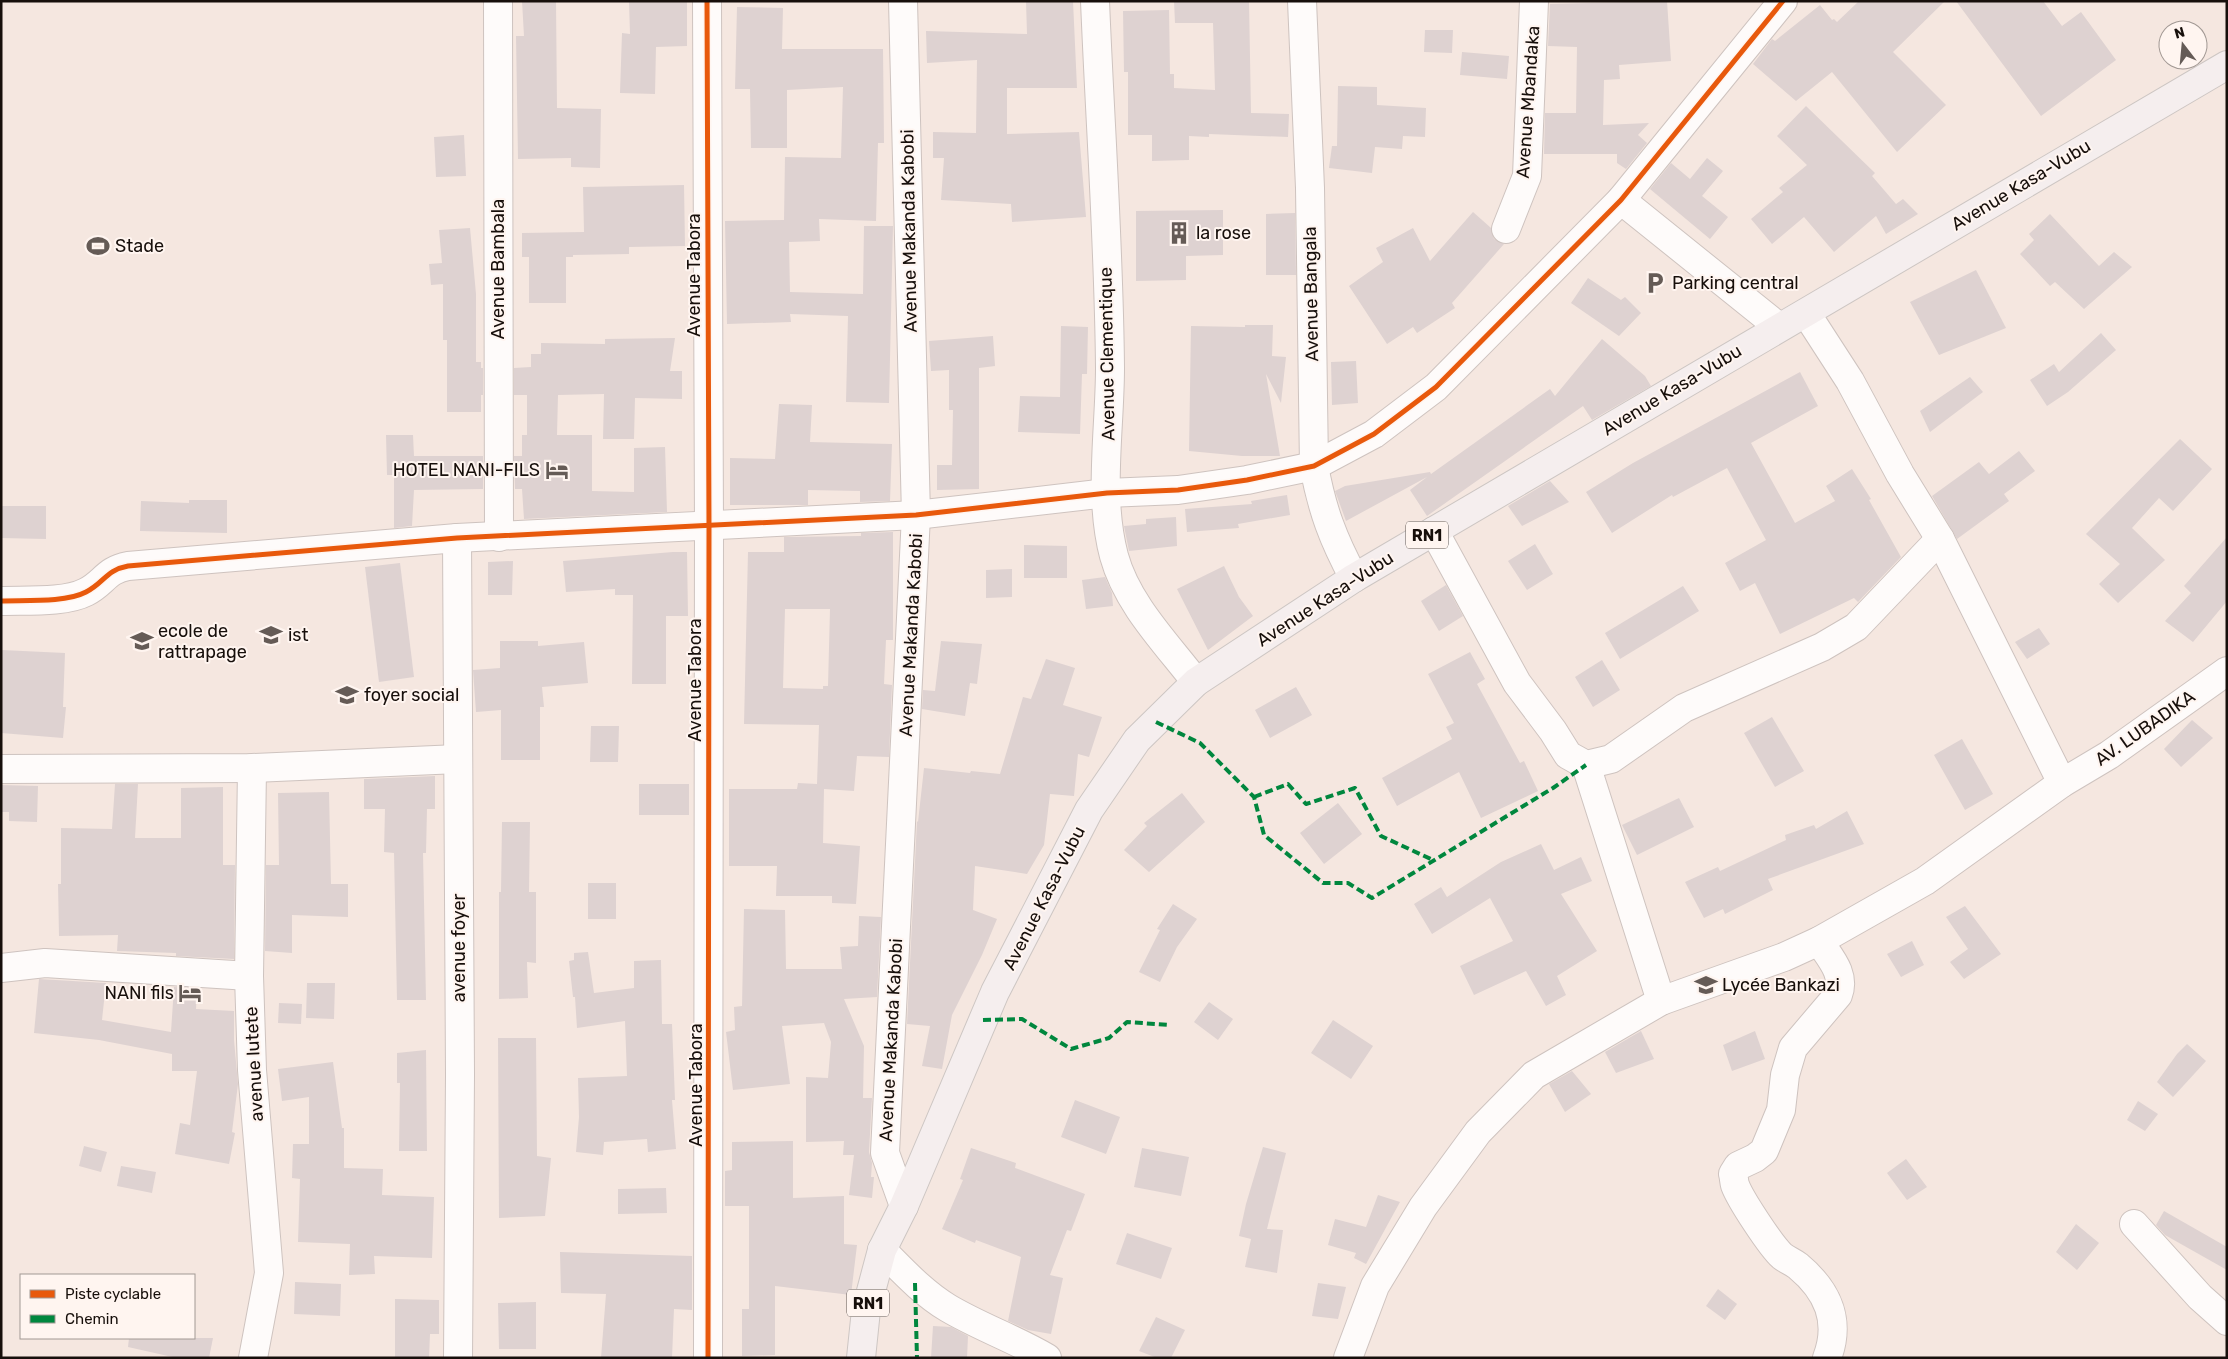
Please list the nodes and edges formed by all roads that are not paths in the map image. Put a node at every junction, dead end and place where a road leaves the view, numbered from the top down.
1 (498, 1) edge
2 (707, 1) edge
3 (903, 1) edge
4 (1095, 1) edge
5 (1302, 1) edge
6 (1534, 1) edge
7 (1773, 6) edge
8 (2227, 65) edge
9 (1621, 200) junction
10 (1506, 229) dead end
11 (1806, 313) junction
12 (1779, 327) junction
13 (1314, 466) junction
14 (1107, 493) junction
15 (916, 515) junction
16 (709, 526) junction
17 (1434, 531) junction
18 (499, 537) junction
19 (457, 538) junction
20 (1940, 539) junction
21 (1354, 578) junction
22 (1, 601) edge
23 (2227, 671) edge
24 (1196, 682) junction
25 (458, 759) junction
26 (1586, 765) junction
27 (252, 768) junction
28 (1, 769) edge
29 (2062, 783) junction
30 (1819, 941) junction
31 (1, 968) edge
32 (249, 976) junction
33 (1661, 1001) junction
34 (904, 1206) junction
35 (2134, 1224) dead end
36 (882, 1250) junction
37 (2227, 1321) edge
38 (253, 1358) edge
39 (458, 1358) edge
40 (708, 1358) edge
41 (861, 1358) edge
42 (1047, 1358) edge
43 (1348, 1358) edge
44 (1827, 1358) edge

1 - 18 street, Avenue Bambala
2 - 16 street, Avenue Tabora
3 - 15 street, Avenue Makanda Kabobi
4 - 14 street, Avenue Clementique
5 - 13 street, Avenue Bangala
6 - 10 street, Avenue Mbandaka
7 - 9 street
8 - 11 highway, Avenue Kasa-Vubu / RN1
9 - 12 street
9 - 13 street
11 - 12 highway, Avenue Kasa-Vubu / RN1
11 - 20 street
12 - 17 highway, Avenue Kasa-Vubu / RN1
13 - 14 street
13 - 21 street, Avenue Bangala
14 - 15 street
14 - 24 street, Avenue Clementique
15 - 16 street
15 - 34 street, Avenue Makanda Kabobi
16 - 18 street
16 - 40 street, Avenue Tabora
17 - 21 highway, Avenue Kasa-Vubu / RN1
17 - 26 street
18 - 19 street
19 - 22 street
19 - 25 street, avenue foyer
20 - 26 street
20 - 29 street
21 - 24 highway, Avenue Kasa-Vubu / RN1
23 - 29 street, AV. LUBADIKA
24 - 34 highway, Avenue Kasa-Vubu / RN1
25 - 27 street
25 - 39 street, avenue foyer
26 - 33 street
27 - 28 street
27 - 32 street, avenue lutete
29 - 30 street, AV. LUBADIKA
30 - 33 street, AV. LUBADIKA
30 - 44 street
31 - 32 street
32 - 38 street, avenue lutete
33 - 43 street, AV. LUBADIKA
34 - 36 highway, Avenue Kasa-Vubu / RN1
35 - 37 street
36 - 41 highway, RN1
36 - 42 street

